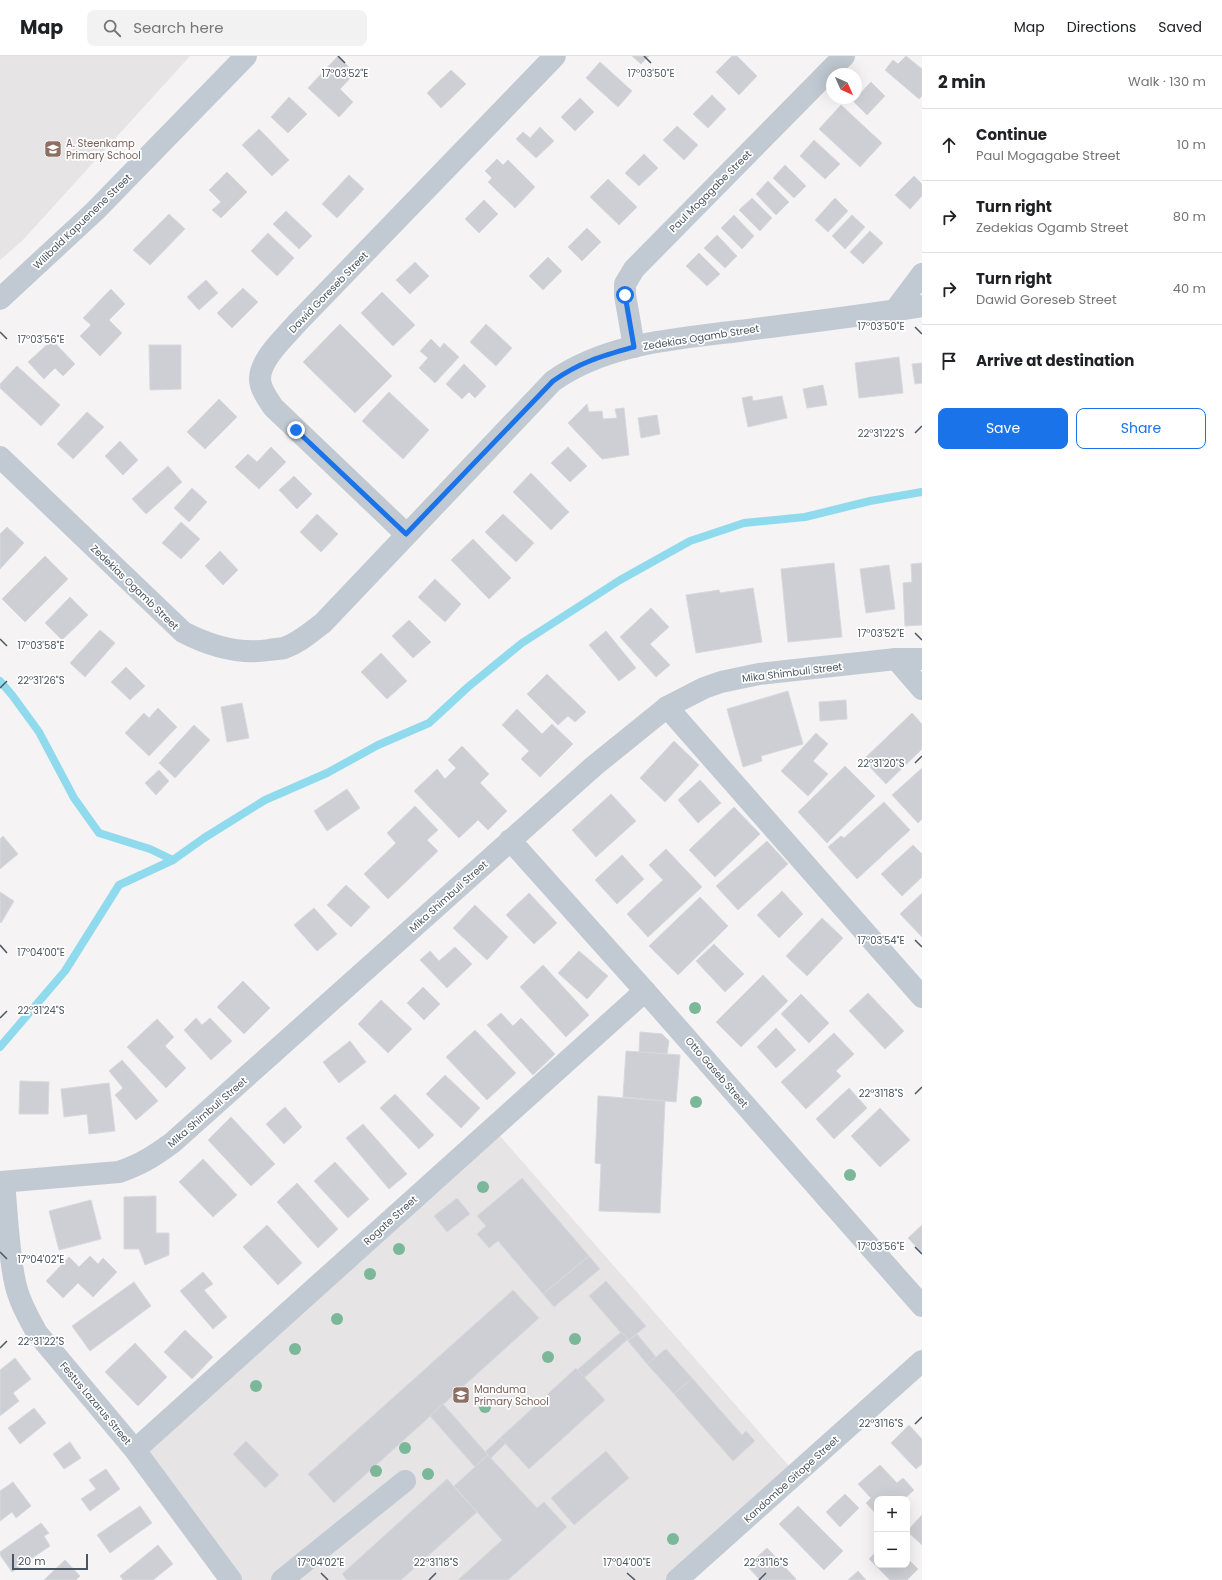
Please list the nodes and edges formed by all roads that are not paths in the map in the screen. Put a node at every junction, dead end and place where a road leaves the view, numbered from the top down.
1 (246, 56) edge
2 (555, 56) edge
3 (844, 56) edge
4 (922, 274) edge
5 (0, 299) edge
6 (922, 306) edge
7 (895, 310) junction
8 (634, 347) junction
9 (0, 456) edge
10 (406, 534) junction
11 (896, 659) junction
12 (922, 659) edge
13 (922, 689) edge
14 (667, 707) junction
15 (510, 840) junction
16 (645, 991) junction
17 (922, 997) edge
18 (2, 1182) edge
19 (922, 1306) edge
20 (922, 1361) edge
21 (135, 1450) junction
22 (405, 1481) dead end
23 (231, 1580) edge
24 (282, 1580) edge
25 (677, 1580) edge

1 - 5 street, Wilibald Kapuenene Street
2 - 10 street, Dawid Goreseb Street
3 - 8 street, Paul Mogagabe Street
4 - 7 street
6 - 7 street, Zedekias Ogamb Street
7 - 8 street, Zedekias Ogamb Street
8 - 10 street, Zedekias Ogamb Street
9 - 10 street, Zedekias Ogamb Street
11 - 12 street, Mika Shimbuli Street
11 - 13 street
11 - 14 street, Mika Shimbuli Street
14 - 15 street, Mika Shimbuli Street
14 - 17 street
15 - 16 street, Otto Gaseb Street
15 - 18 street, Mika Shimbuli Street
16 - 19 street, Otto Gaseb Street
16 - 21 street, Rogate Street
18 - 21 street, Festus Lazarus Street
20 - 25 street, Kandombe Gitope Street
21 - 23 street, Festus Lazarus Street
22 - 24 street

